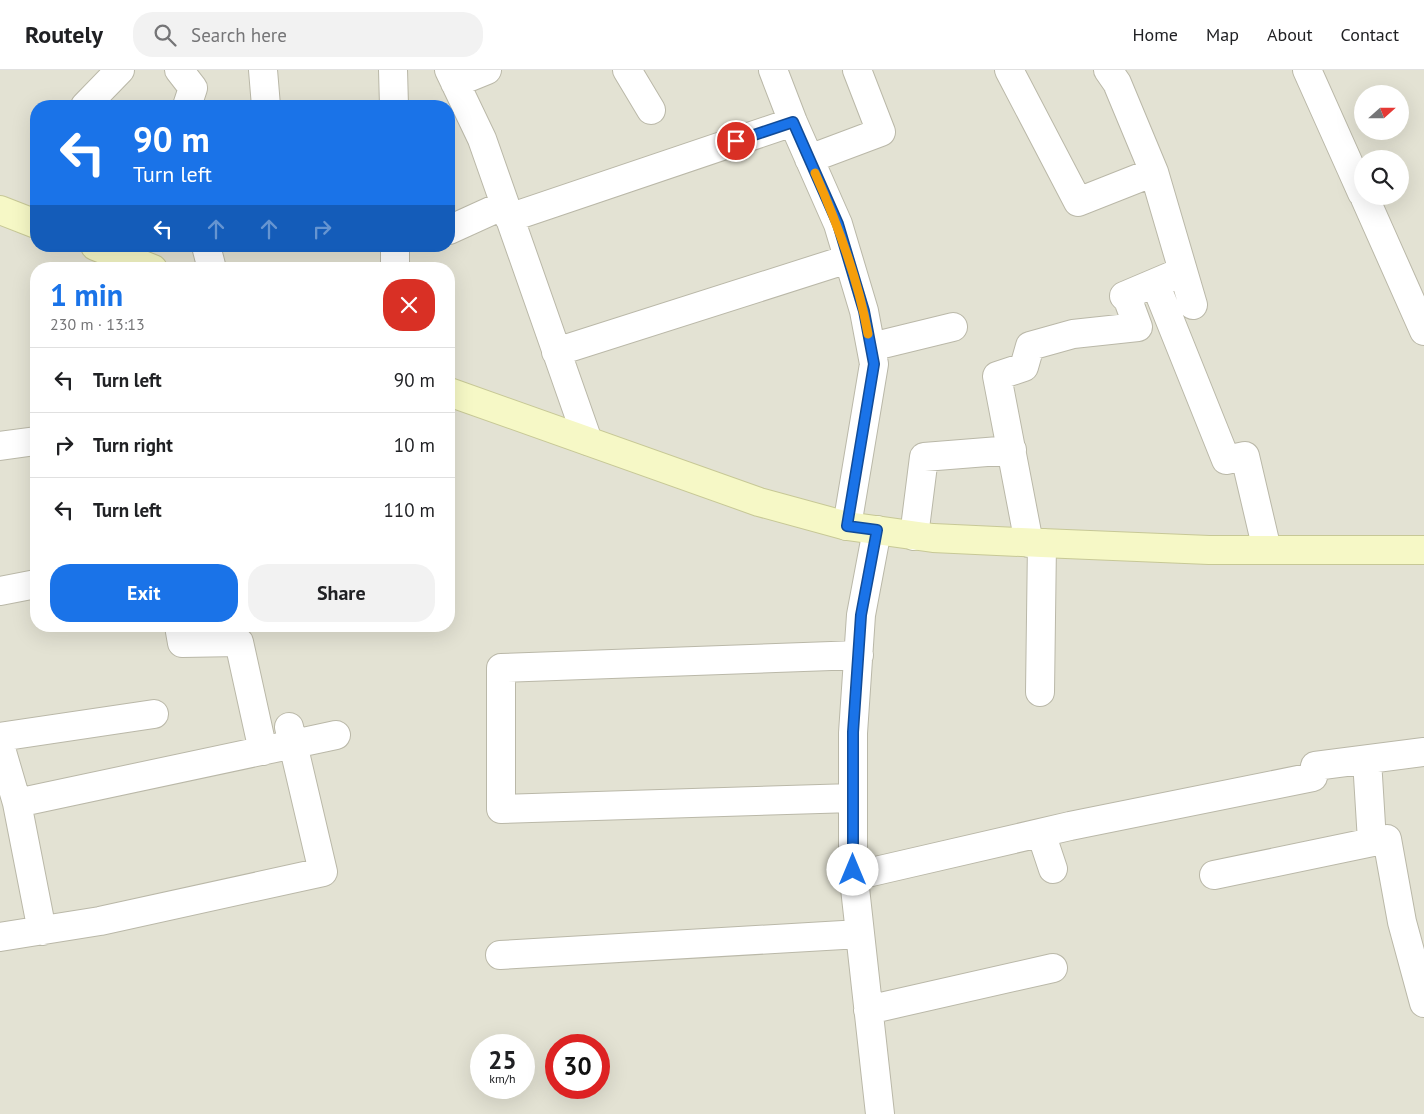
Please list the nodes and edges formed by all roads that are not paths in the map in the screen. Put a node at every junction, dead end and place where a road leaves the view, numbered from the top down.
1 (120, 70) edge
2 (179, 70) edge
3 (263, 70) edge
4 (393, 70) edge
5 (487, 70) edge
6 (627, 70) edge
7 (773, 70) edge
8 (857, 70) edge
9 (1009, 70) edge
10 (1108, 70) edge
11 (1307, 70) edge
12 (452, 77) edge
13 (91, 100) edge
14 (189, 100) edge
15 (266, 100) edge
16 (394, 100) edge
17 (651, 110) dead end
18 (793, 122) junction
19 (809, 159) junction
20 (1154, 172) junction
21 (1354, 175) edge
22 (1368, 205) edge
23 (0, 210) edge
24 (507, 211) junction
25 (30, 222) edge
26 (455, 228) edge
27 (110, 252) edge
28 (848, 259) junction
29 (135, 262) edge
30 (1183, 271) junction
31 (1155, 283) junction
32 (1193, 306) dead end
33 (1420, 314) edge
34 (953, 327) dead end
35 (871, 347) junction
36 (556, 352) junction
37 (455, 394) edge
38 (588, 441) junction
39 (30, 442) edge
40 (0, 446) edge
41 (1012, 450) junction
42 (847, 526) junction
43 (877, 530) junction
44 (914, 536) junction
45 (1035, 543) junction
46 (1266, 550) junction
47 (1424, 550) edge
48 (30, 585) edge
49 (0, 591) edge
50 (181, 632) edge
51 (858, 655) junction
52 (1040, 692) dead end
53 (154, 714) dead end
54 (292, 736) junction
55 (336, 736) dead end
56 (0, 737) edge
57 (0, 745) edge
58 (263, 751) junction
59 (1424, 752) edge
60 (1367, 760) junction
61 (853, 798) junction
62 (17, 803) junction
63 (1041, 833) junction
64 (1372, 841) junction
65 (1053, 869) dead end
66 (1214, 875) dead end
67 (854, 876) junction
68 (42, 930) junction
69 (860, 934) junction
70 (0, 937) edge
71 (500, 955) dead end
72 (1053, 968) dead end
73 (1424, 1003) edge
74 (868, 1010) junction
75 (880, 1114) edge

1 - 13 street
2 - 14 street
3 - 15 street
4 - 16 street
5 - 12 street
6 - 17 street
7 - 18 street
8 - 19 street
9 - 20 street
10 - 20 street
11 - 21 street
12 - 24 street
18 - 19 street
18 - 24 street
19 - 28 street
20 - 30 street
22 - 33 street
23 - 25 street
24 - 26 street
24 - 36 street
27 - 29 street
28 - 35 street
28 - 36 street
30 - 31 street
30 - 32 street
31 - 41 street
31 - 46 street
34 - 35 street
35 - 42 street
36 - 38 street
37 - 38 street
38 - 42 street
39 - 40 street
41 - 44 street
41 - 45 street
42 - 43 street
43 - 44 street
43 - 51 street
44 - 45 street
45 - 46 street
45 - 52 street
46 - 47 street
48 - 49 street
50 - 58 street
51 - 61 street
51 - 61 street
53 - 56 street
54 - 55 street
54 - 58 street
54 - 68 street
57 - 62 street
58 - 62 street
59 - 60 street
60 - 63 street
60 - 64 street
61 - 67 street
62 - 68 street
63 - 65 street
63 - 67 street
64 - 66 street
64 - 73 street
67 - 69 street
68 - 70 street
69 - 71 street
69 - 74 street
72 - 74 street
74 - 75 street

